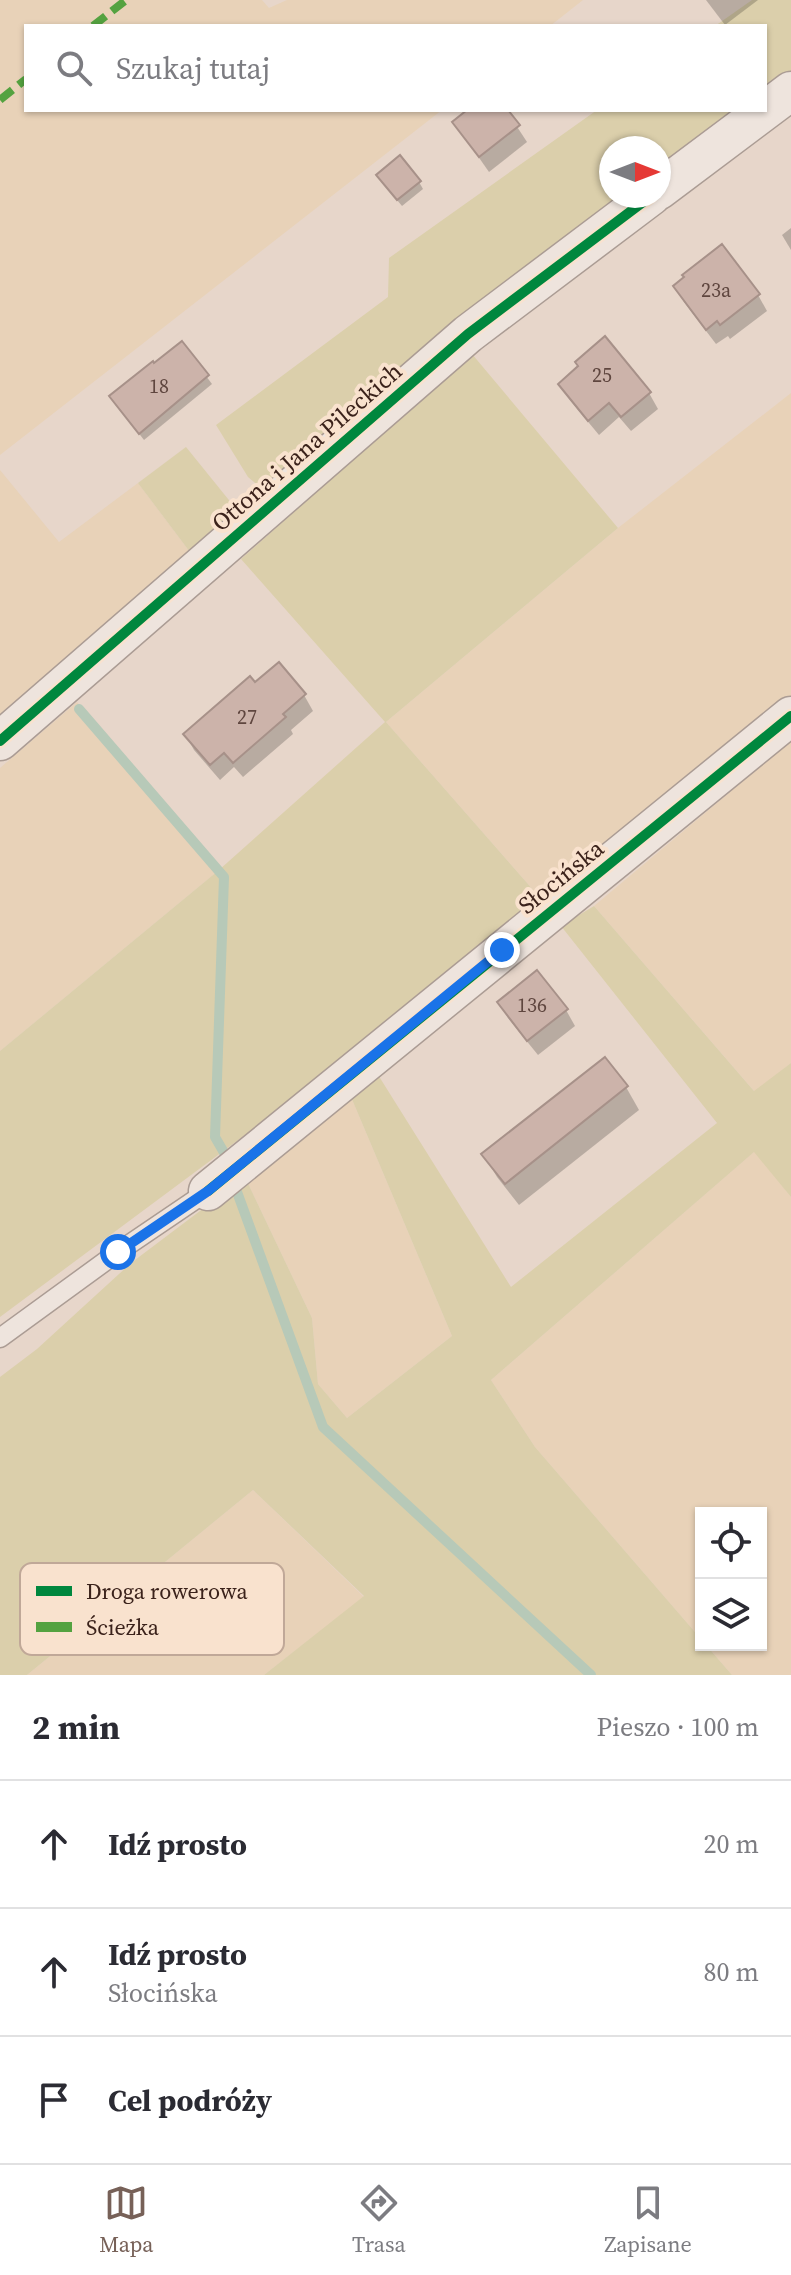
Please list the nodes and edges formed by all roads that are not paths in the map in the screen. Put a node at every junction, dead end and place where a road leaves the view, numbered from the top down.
1 (791, 91) edge
2 (767, 109) edge
3 (763, 112) edge
4 (671, 181) edge
5 (635, 208) edge
6 (791, 716) edge
7 (0, 741) edge
8 (208, 1191) joint
9 (0, 1338) edge

1 - 2 street
3 - 4 street
5 - 7 street, Ottona i Jana Pileckich
6 - 8 street, Słocińska
8 - 9 lane

